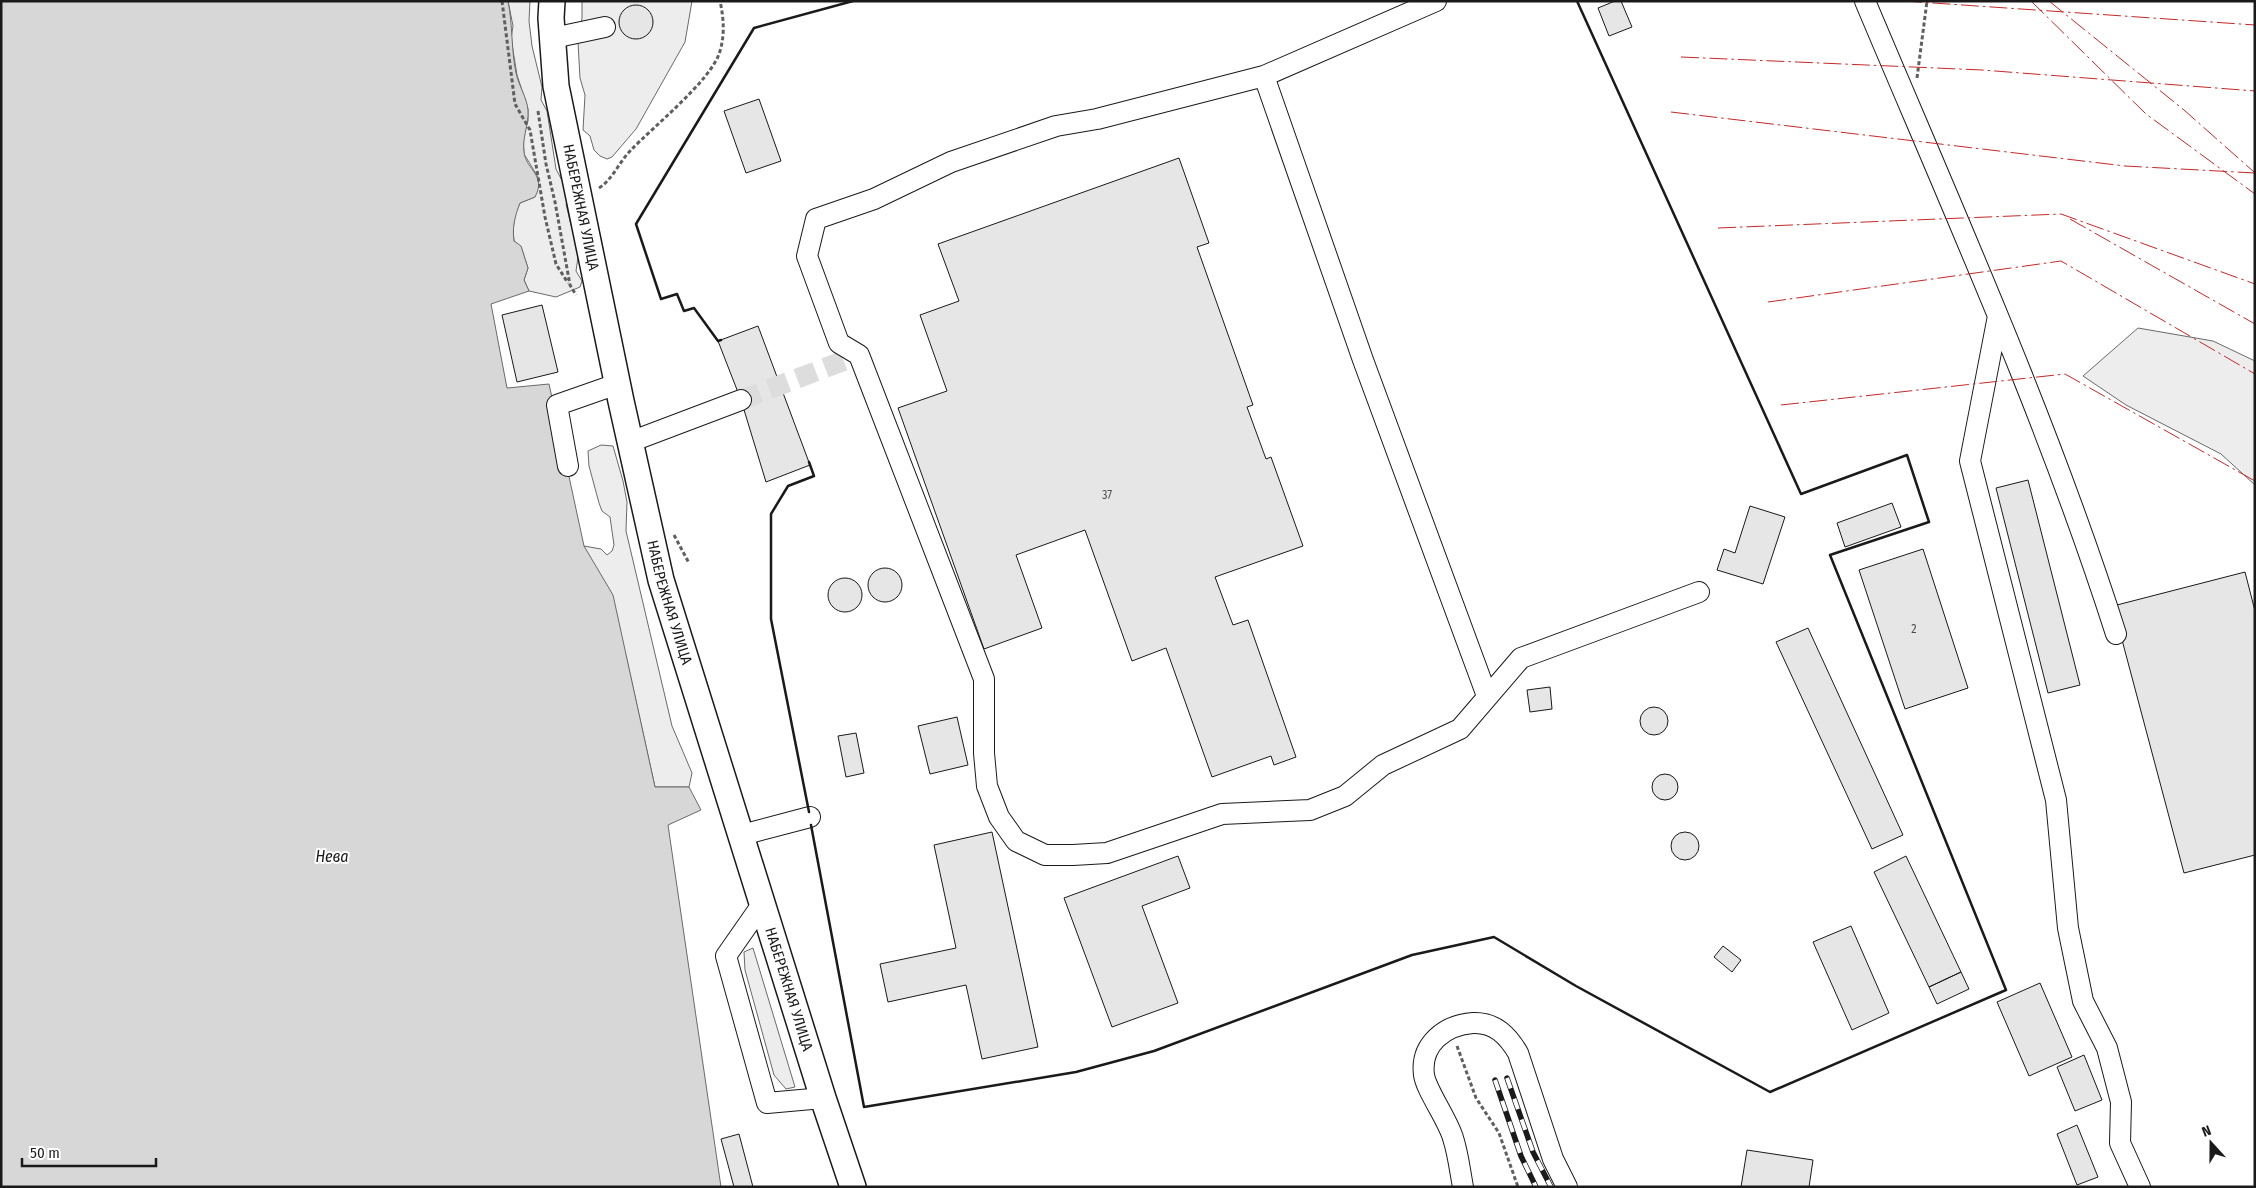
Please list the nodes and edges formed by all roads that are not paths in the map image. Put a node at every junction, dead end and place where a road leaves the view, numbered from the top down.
1 (552, 1) edge
2 (1436, 1) edge
3 (1865, 1) edge
4 (605, 27) dead end
5 (553, 38) junction
6 (1264, 76) junction
7 (1998, 316) junction
8 (617, 384) junction
9 (741, 400) tunnel mouth
10 (630, 442) junction
11 (568, 466) dead end
12 (1699, 592) dead end
13 (2116, 634) dead end
14 (1487, 696) junction
15 (810, 817) dead end
16 (742, 835) junction
17 (763, 903) junction
18 (823, 1098) junction
19 (853, 1187) edge
20 (1463, 1187) edge
21 (1566, 1187) edge
22 (2140, 1187) edge

1 - 5 main road, НАБЕРЕЖНАЯ УЛИЦА
2 - 6 lane
3 - 7 lane
4 - 5 lane
5 - 8 main road, НАБЕРЕЖНАЯ УЛИЦА
6 - 14 lane
6 - 14 lane
7 - 13 lane
7 - 22 lane
8 - 10 main road, НАБЕРЕЖНАЯ УЛИЦА
8 - 11 lane
9 - 10 lane
10 - 16 main road, НАБЕРЕЖНАЯ УЛИЦА
12 - 14 lane
15 - 16 lane
16 - 17 main road, НАБЕРЕЖНАЯ УЛИЦА
17 - 18 main road, НАБЕРЕЖНАЯ УЛИЦА
17 - 18 lane
18 - 19 main road, НАБЕРЕЖНАЯ УЛИЦА
20 - 21 lane

